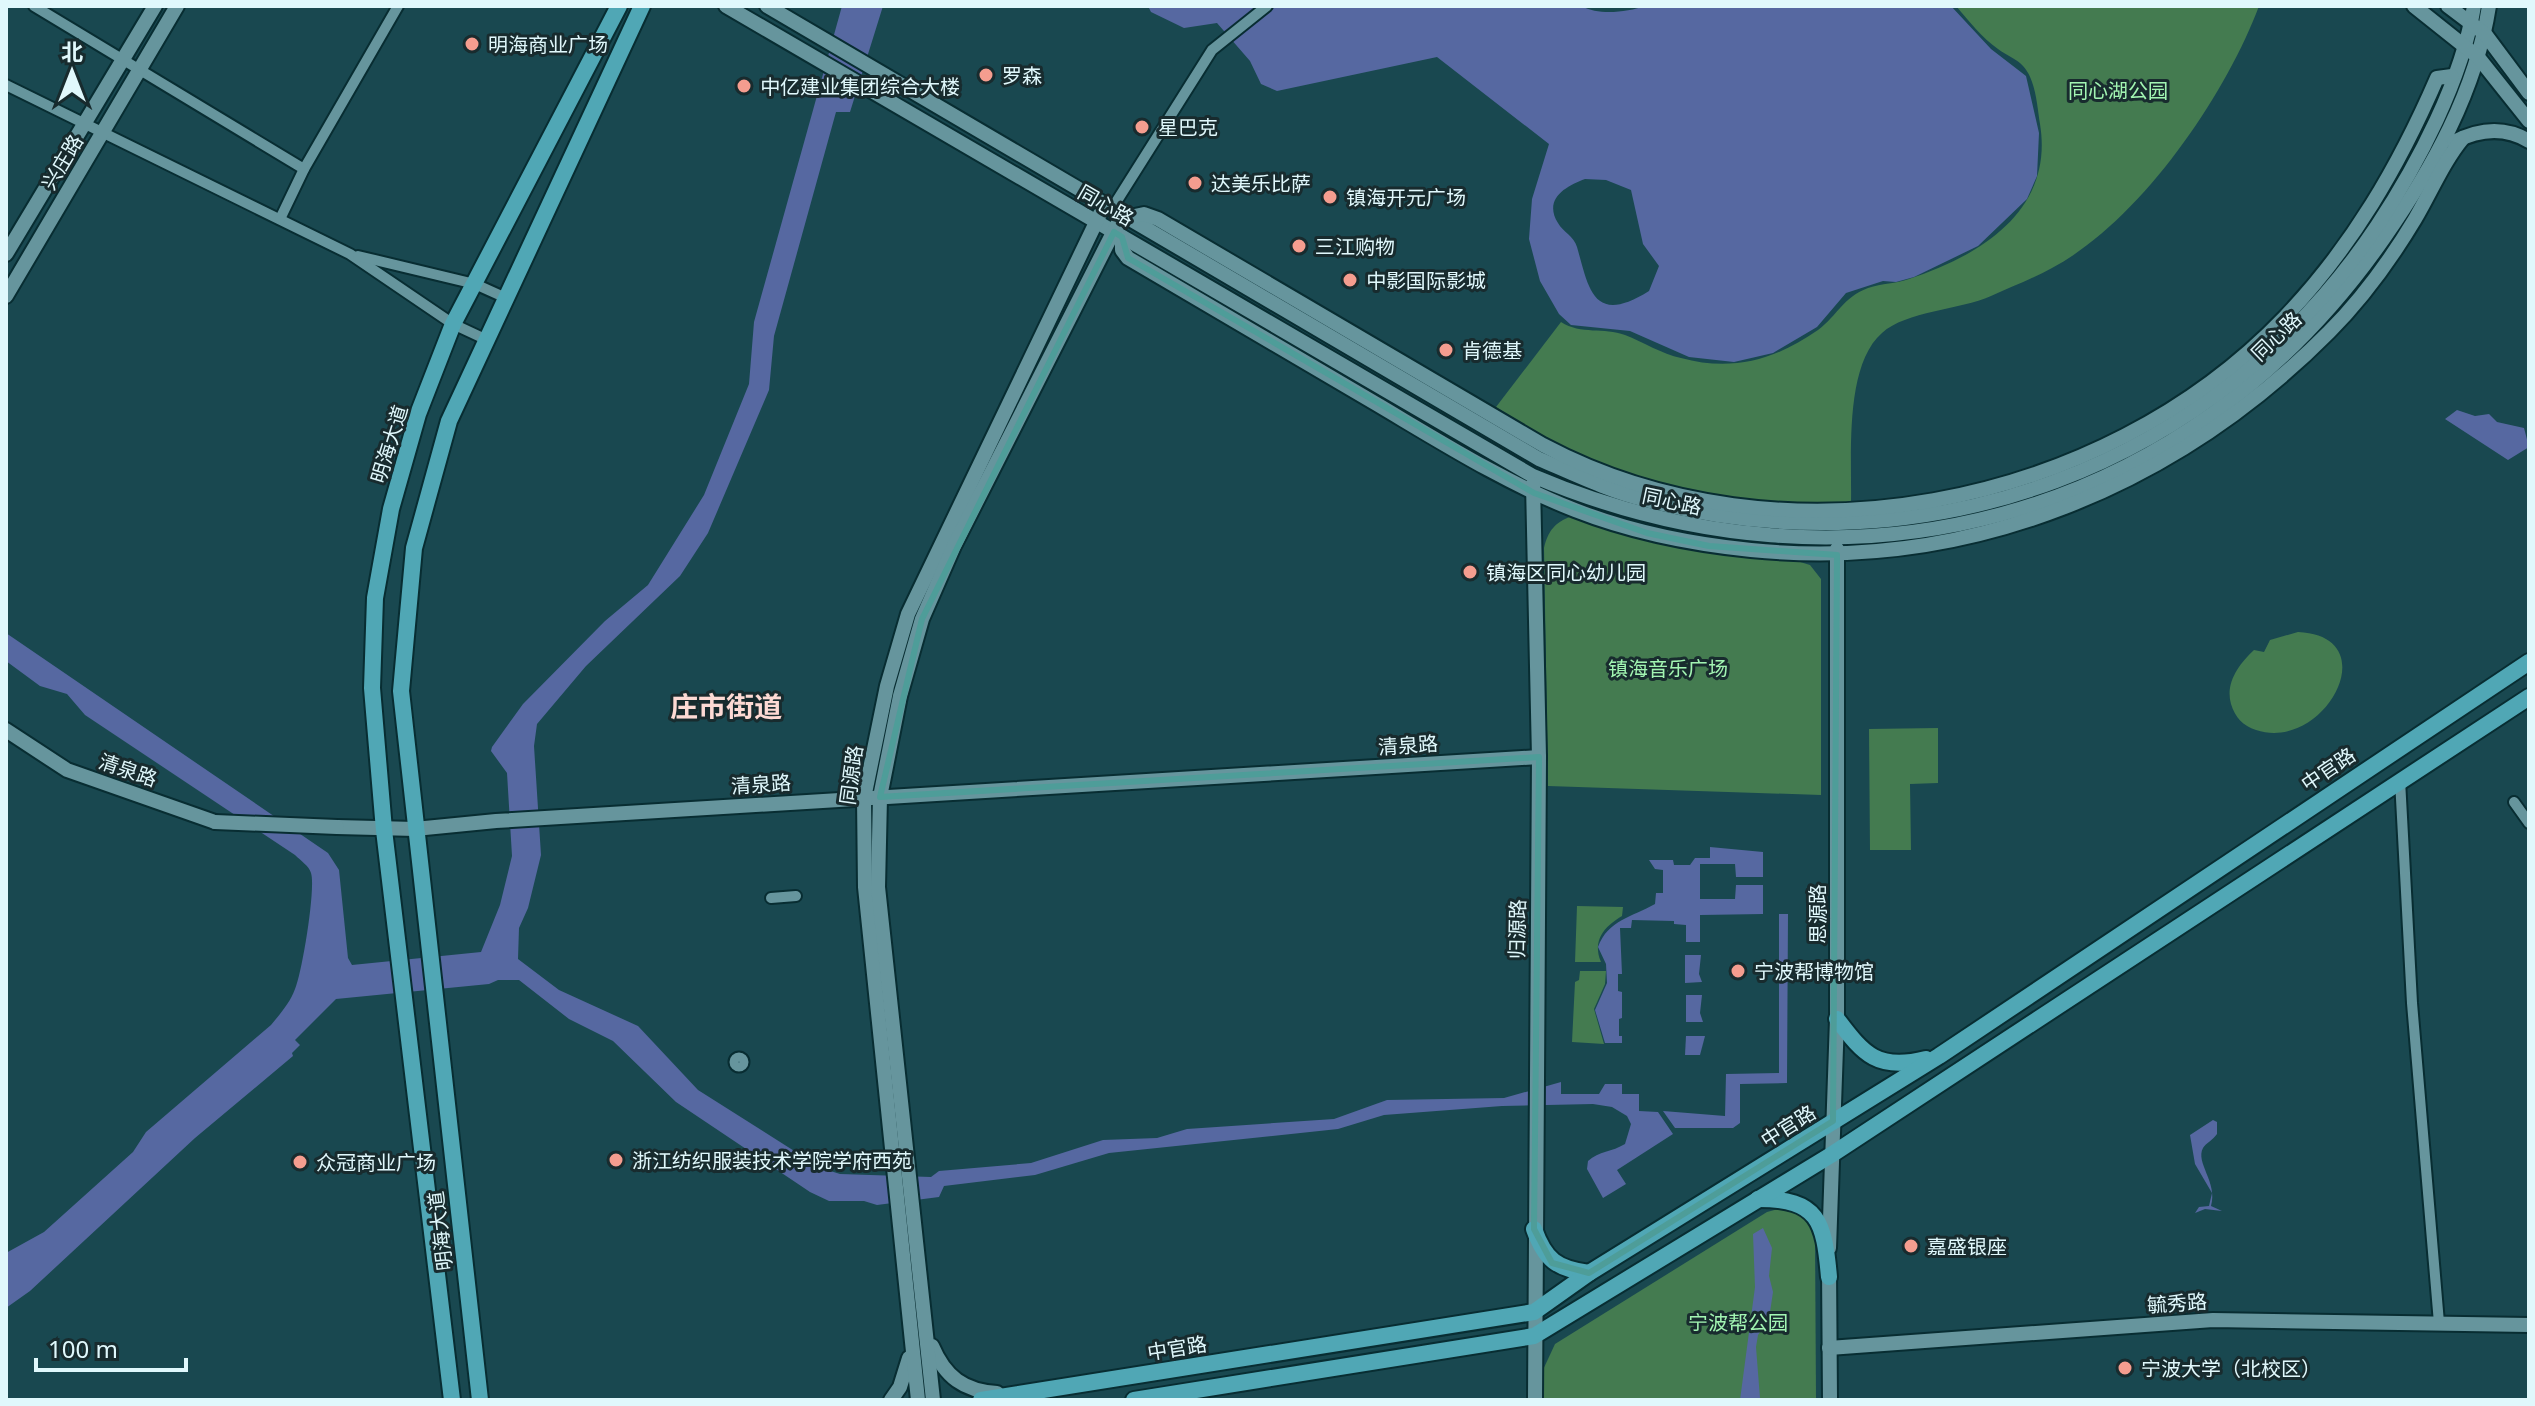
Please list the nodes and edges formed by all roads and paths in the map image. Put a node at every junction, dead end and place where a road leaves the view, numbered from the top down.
1 (34, 6) edge
2 (155, 6) edge
3 (177, 6) edge
4 (398, 6) edge
5 (619, 6) edge
6 (642, 6) edge
7 (726, 6) edge
8 (767, 6) edge
9 (1267, 6) edge
10 (2414, 6) edge
11 (2448, 6) edge
12 (2474, 6) edge
13 (2489, 6) edge
14 (2471, 23) junction
15 (2485, 34) junction
16 (2463, 44) junction
17 (2478, 57) junction
18 (124, 59) junction
19 (140, 69) junction
20 (2452, 76) junction
21 (6, 85) edge
22 (2529, 93) edge
23 (2529, 121) edge
24 (84, 124) junction
25 (103, 133) junction
26 (2463, 138) junction
27 (2529, 141) edge
28 (2433, 160) junction
29 (304, 169) junction
30 (1118, 210) junction
31 (280, 219) junction
32 (1096, 222) junction
33 (1118, 235) junction
34 (6, 254) edge
35 (350, 254) junction
36 (475, 284) junction
37 (6, 296) edge
38 (506, 298) junction
39 (453, 324) junction
40 (485, 339) junction
41 (1539, 459) junction
42 (1533, 476) junction
43 (1534, 493) junction
44 (1837, 531) junction
45 (1837, 555) junction
46 (2529, 662) edge
47 (2529, 697) edge
48 (6, 730) edge
49 (1539, 757) junction
50 (2400, 780) junction
51 (872, 798) junction
52 (2514, 802) dead end
53 (2529, 823) edge
54 (415, 829) junction
55 (384, 830) junction
56 (796, 896) dead end
57 (771, 898) dead end
58 (1837, 1019) junction
59 (1939, 1056) junction
60 (1833, 1121) junction
61 (1831, 1155) junction
62 (1757, 1199) junction
63 (1534, 1229) junction
64 (1589, 1273) junction
65 (1829, 1277) junction
66 (1534, 1312) junction
67 (2439, 1323) junction
68 (2529, 1325) edge
69 (918, 1333) junction
70 (1534, 1336) junction
71 (1829, 1348) junction
72 (1014, 1394) junction
73 (452, 1400) edge
74 (480, 1400) edge
75 (891, 1400) edge
76 (918, 1400) edge
77 (933, 1400) edge
78 (981, 1400) edge
79 (1134, 1400) edge
80 (1535, 1400) edge
81 (1830, 1400) edge

1 - 18 street
2 - 18 street, 兴庄路
3 - 19 street, 兴庄路
4 - 29 street
5 - 36 main road, 明海大道
6 - 38 main road
7 - 32 street, 同心路
8 - 30 street, 同心路
9 - 30 street
10 - 16 street
11 - 14 street
12 - 14 street, 同心路
13 - 15 street, 同心路
14 - 15 street
14 - 16 street, 同心路
15 - 17 street, 同心路
15 - 22 street
16 - 17 street
16 - 20 street, 同心路
17 - 23 street
17 - 28 street, 同心路
18 - 19 street
18 - 24 street, 兴庄路
19 - 25 street, 兴庄路
19 - 29 street
20 - 30 street
20 - 44 street, 同心路
21 - 24 street
24 - 25 street
24 - 34 street, 兴庄路
25 - 31 street
25 - 37 street, 兴庄路
26 - 27 street
26 - 28 street
26 - 45 street
28 - 44 street, 同心路
29 - 31 street
30 - 32 street, 同源路
30 - 33 street, 同源路
30 - 41 street, 同心路
31 - 35 street
32 - 33 street, 同心路
32 - 51 street, 同源路
33 - 42 street, 同心路
33 - 43 street
33 - 51 street, 同源路
35 - 36 street
35 - 39 street
36 - 38 street
36 - 39 main road, 明海大道
38 - 40 main road
39 - 40 street
39 - 55 main road, 明海大道
40 - 54 main road
41 - 42 street, 归源路
41 - 44 street, 同心路
42 - 43 street, 归源路
42 - 44 street, 同心路
43 - 45 street
43 - 49 street, 归源路
44 - 45 street, 思源路
45 - 58 street, 思源路
46 - 59 main road, 中官路
47 - 50 main road
48 - 55 street, 清泉路, bridge
49 - 51 street, 清泉路
49 - 63 street, 归源路
50 - 61 main road
50 - 67 street
51 - 54 street, 清泉路
51 - 69 street, 同源路
52 - 53 street
54 - 55 street, 清泉路
54 - 74 main road, 明海大道
55 - 73 main road, 明海大道
56 - 57 street
58 - 59 main road
58 - 60 street, 思源路
59 - 60 main road, 中官路
60 - 61 street, 思源路
60 - 64 main road, 中官路
61 - 62 main road
61 - 65 street, 思源路
62 - 65 main road
62 - 70 main road
63 - 64 main road
63 - 66 street, 归源路
64 - 66 main road, 中官路
65 - 71 street, 思源路
66 - 70 street, 归源路
66 - 72 main road, 中官路
67 - 68 street, 毓秀路
67 - 71 street, 毓秀路
69 - 72 street
69 - 75 street
69 - 76 street, 同源路
69 - 77 street, 同源路
70 - 79 main road
70 - 80 street, 归源路
71 - 81 street, 思源路
72 - 78 main road, 中官路

